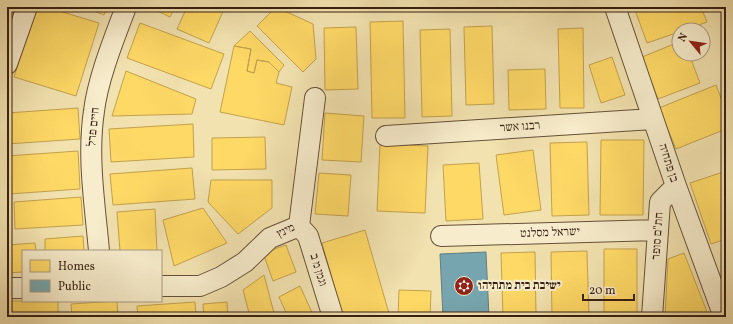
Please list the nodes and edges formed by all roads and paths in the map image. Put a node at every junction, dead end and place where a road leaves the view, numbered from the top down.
1 (27, 7) edge
2 (126, 7) edge
3 (615, 7) edge
4 (7, 64) edge
5 (315, 98) dead end
6 (653, 119) junction
7 (386, 136) dead end
8 (676, 186) junction
9 (298, 226) junction
10 (658, 230) junction
11 (442, 236) dead end
12 (99, 250) edge
13 (162, 286) edge
14 (7, 288) edge
15 (22, 288) edge
16 (333, 317) edge
17 (652, 317) edge
18 (724, 317) edge

1 - 4 street
2 - 12 street, חיים פרל
3 - 6 street, בן פתחיה
5 - 9 street, מינץ
6 - 7 street, רבנו אשר
6 - 8 street, בן פתחיה
8 - 10 street, חת"ם סופר
8 - 18 street, בן פתחיה
9 - 13 street, מינץ
9 - 16 street, וגמן מ ב
10 - 11 street, ישראל מסלנט
10 - 17 street, חת"ם סופר
14 - 15 street

